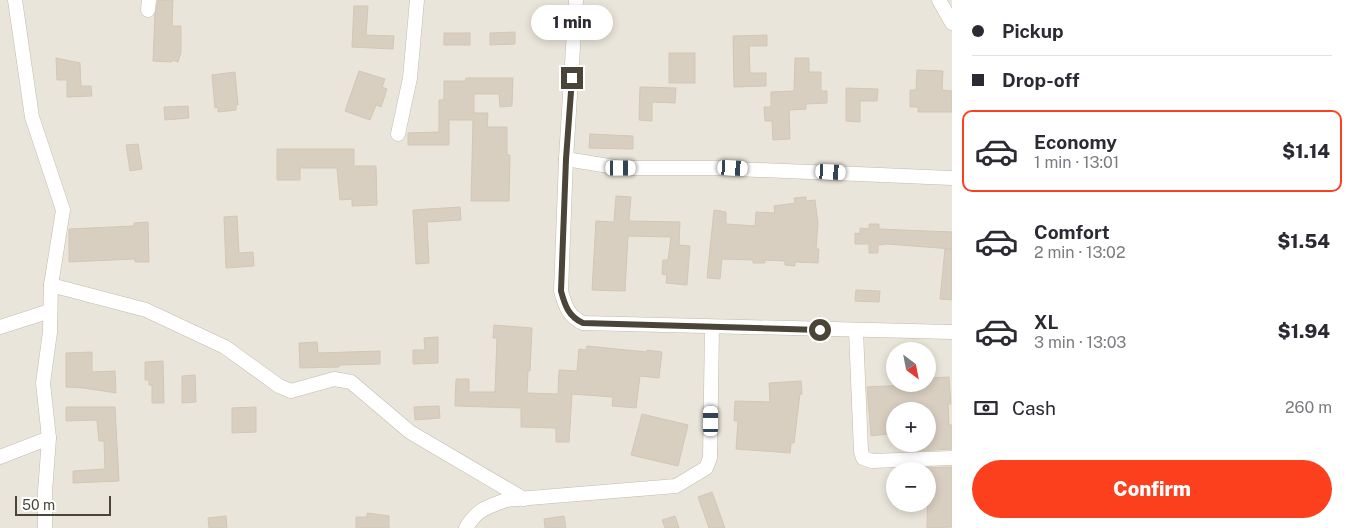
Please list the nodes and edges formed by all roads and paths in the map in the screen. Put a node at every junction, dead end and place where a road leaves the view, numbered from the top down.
1 (15, 0) edge
2 (417, 0) edge
3 (576, 0) edge
4 (939, 0) edge
5 (952, 23) edge
6 (398, 134) dead end
7 (566, 159) junction
8 (952, 178) edge
9 (50, 286) junction
10 (50, 311) junction
11 (0, 327) edge
12 (712, 327) junction
13 (856, 331) junction
14 (952, 332) edge
15 (49, 438) junction
16 (0, 457) edge
17 (952, 458) edge
18 (524, 498) junction
19 (45, 528) edge
20 (466, 528) edge

1 - 9 street
2 - 6 street
3 - 7 street
4 - 5 street
7 - 8 street
7 - 12 street
9 - 10 street
9 - 18 street
10 - 11 street
10 - 15 street
12 - 13 street
12 - 18 street
13 - 14 street
13 - 17 street
15 - 16 street
15 - 19 street
18 - 20 street

